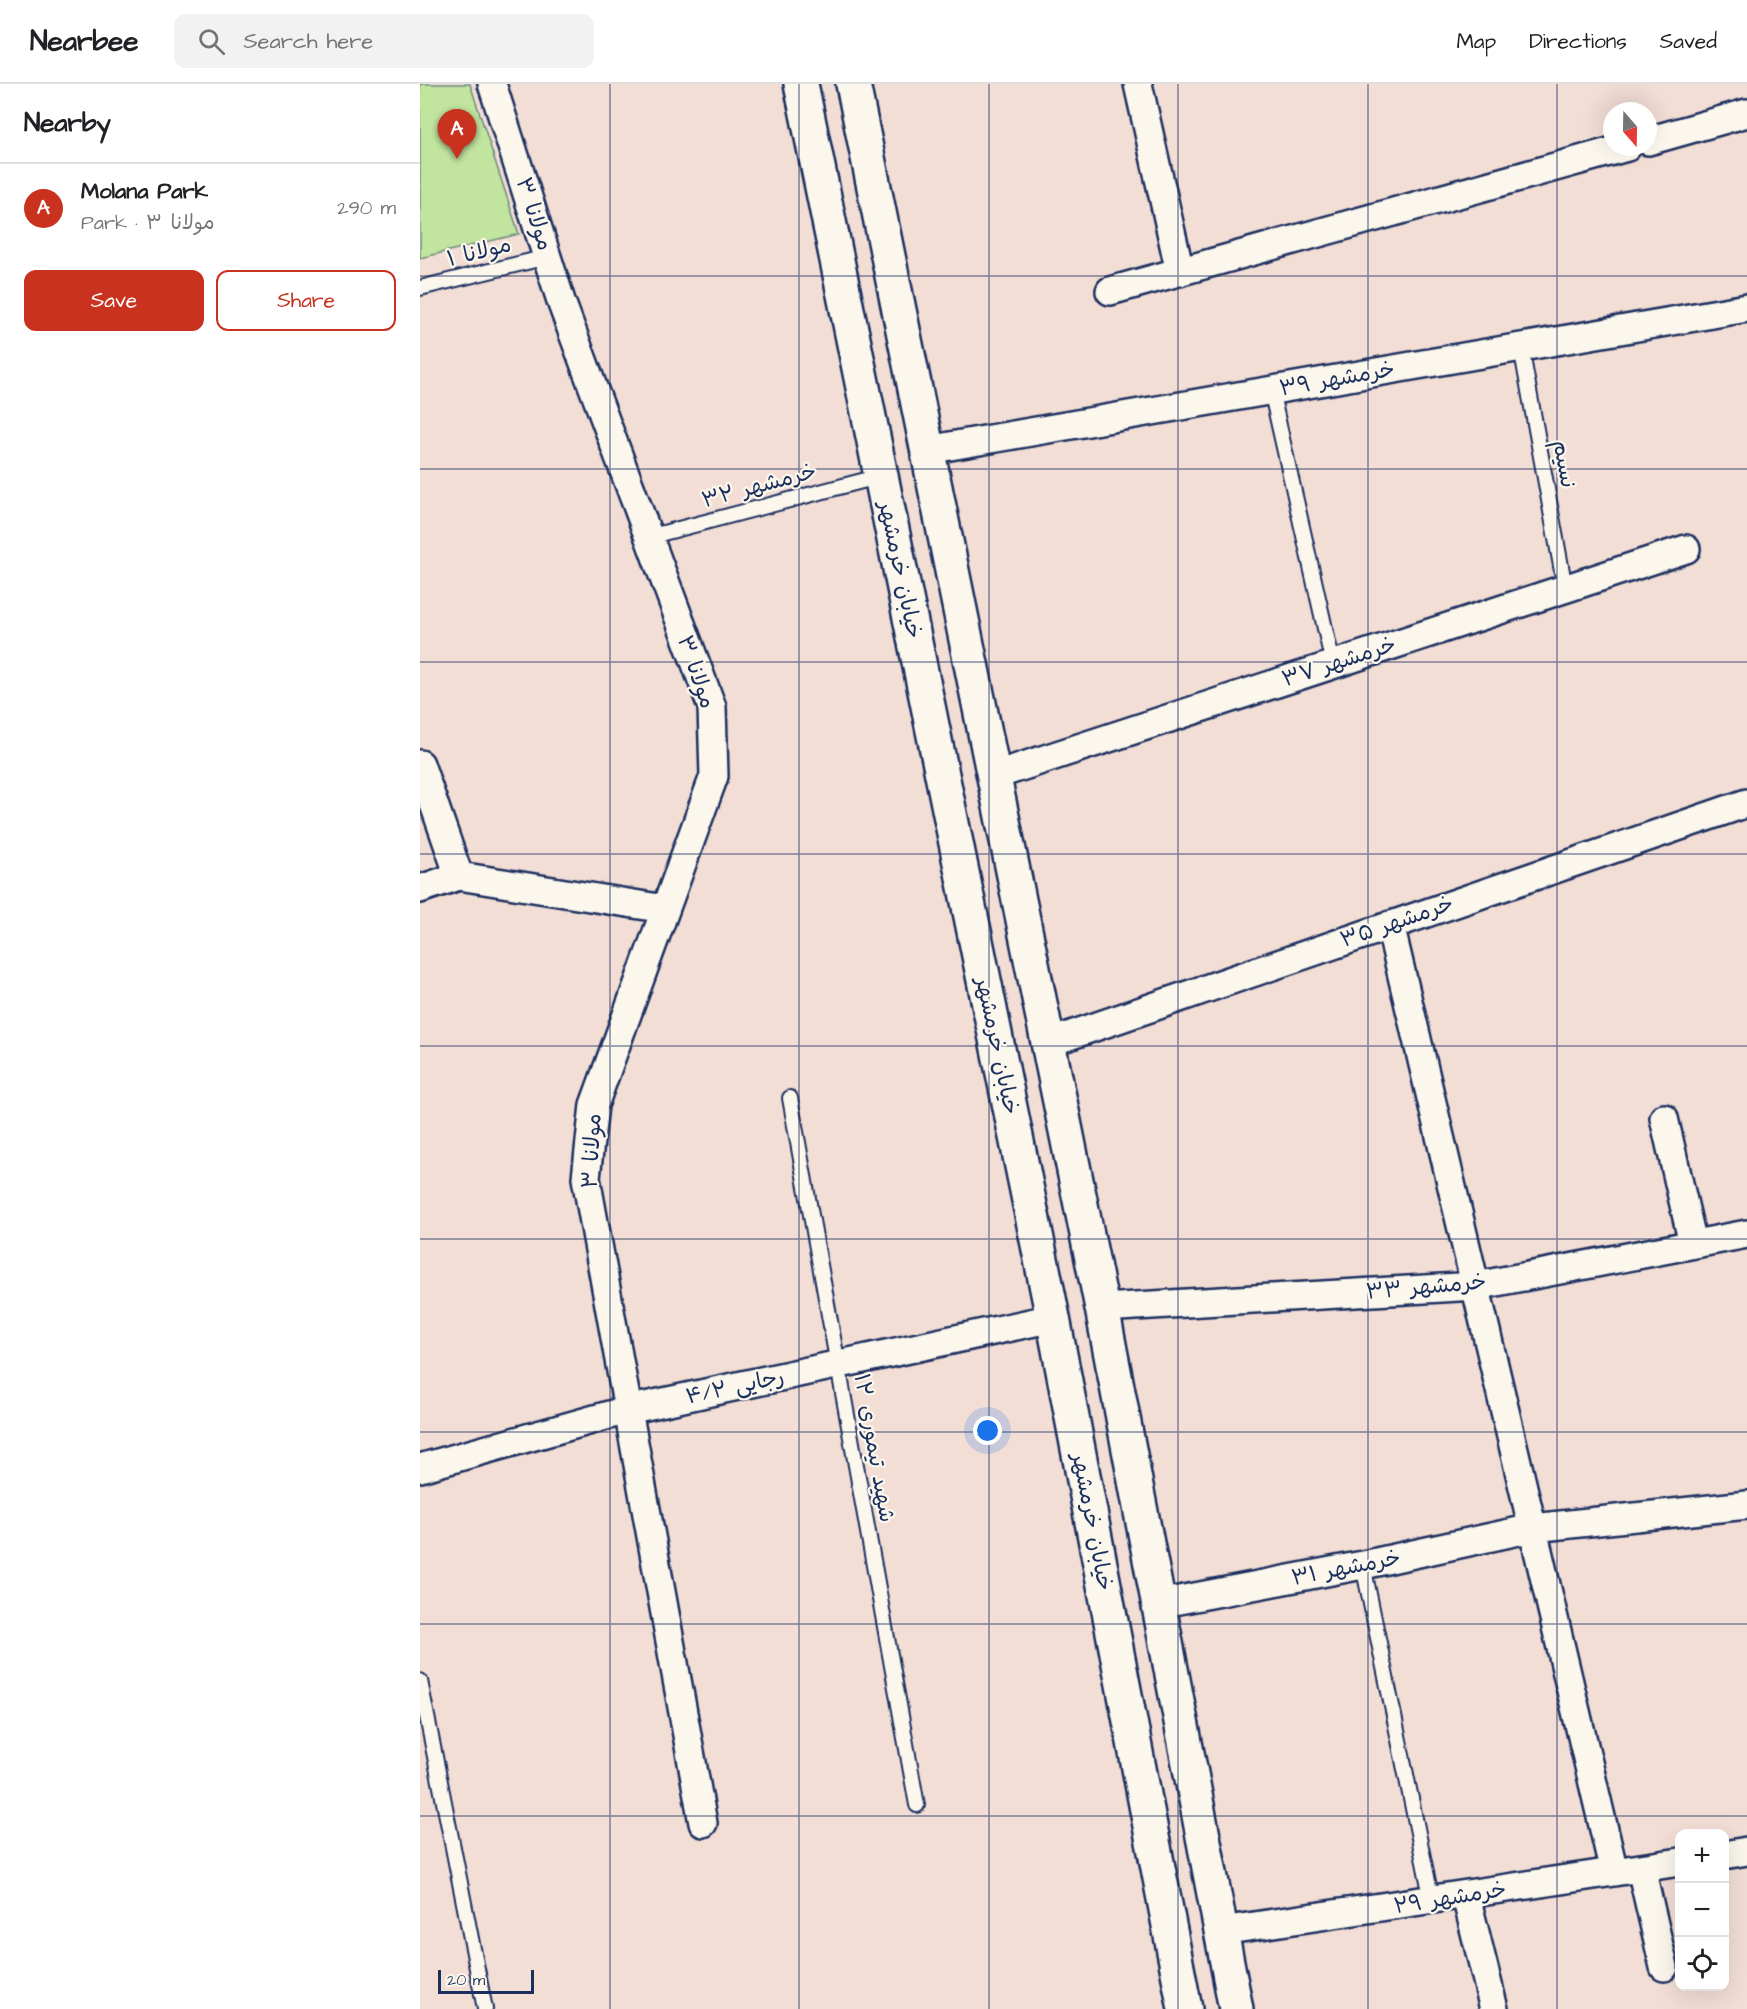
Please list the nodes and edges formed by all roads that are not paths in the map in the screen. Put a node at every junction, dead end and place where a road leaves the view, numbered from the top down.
1 (492, 84) edge
2 (801, 84) edge
3 (853, 84) edge
4 (1138, 84) edge
5 (1747, 113) edge
6 (1657, 138) edge
7 (1603, 153) edge
8 (547, 257) junction
9 (1180, 272) junction
10 (420, 288) edge
11 (1110, 291) dead end
12 (1747, 308) edge
13 (1521, 347) junction
14 (1271, 390) junction
15 (927, 450) junction
16 (881, 476) junction
17 (648, 537) junction
18 (1686, 549) dead end
19 (1565, 588) junction
20 (1333, 664) junction
21 (420, 764) edge
22 (993, 776) junction
23 (1747, 803) edge
24 (459, 876) junction
25 (420, 889) edge
26 (665, 909) junction
27 (1390, 925) junction
28 (1048, 1043) junction
29 (790, 1098) dead end
30 (1664, 1118) dead end
31 (1747, 1234) edge
32 (1693, 1244) junction
33 (1476, 1286) junction
34 (1102, 1308) junction
35 (1053, 1318) junction
36 (838, 1364) junction
37 (627, 1410) junction
38 (420, 1468) edge
39 (1747, 1505) edge
40 (1533, 1528) junction
41 (1363, 1565) junction
42 (1158, 1604) junction
43 (420, 1682) edge
44 (917, 1805) dead end
45 (703, 1823) dead end
46 (1747, 1851) edge
47 (1729, 1854) edge
48 (1675, 1863) edge
49 (1641, 1868) junction
50 (1614, 1872) junction
51 (1466, 1896) junction
52 (1432, 1901) junction
53 (1221, 1931) junction
54 (1171, 1939) junction
55 (1664, 1967) dead end
56 (485, 2009) edge
57 (1185, 2009) edge
58 (1236, 2009) edge
59 (1494, 2009) edge

1 - 8 street, مولانا ۳
2 - 16 main road, خیابان خرمشهر
3 - 15 main road
4 - 9 street
5 - 6 street
7 - 9 street
8 - 10 lane, مولانا ۱
8 - 17 street, مولانا ۳
9 - 11 street
12 - 13 street, خرمشهر ۳۹
13 - 14 street, خرمشهر ۳۹
13 - 19 lane, نسیم
14 - 15 street, خرمشهر ۳۹
14 - 20 lane
15 - 22 main road
16 - 17 lane, خرمشهر ۳۲
16 - 35 main road, خیابان خرمشهر
17 - 26 street, مولانا ۳
18 - 19 street, خرمشهر ۳۷
19 - 20 street, خرمشهر ۳۷
20 - 22 street, خرمشهر ۳۷
21 - 24 street
22 - 28 main road
23 - 27 street, خرمشهر ۳۵
24 - 25 street
24 - 26 street
26 - 37 street, مولانا ۳
27 - 28 street, خرمشهر ۳۵
27 - 33 street
28 - 34 main road
29 - 36 lane, شهید تیموری ۱۲
30 - 32 street
31 - 32 street, خرمشهر ۳۳
32 - 33 street, خرمشهر ۳۳
33 - 34 street, خرمشهر ۳۳
33 - 40 street
34 - 42 main road
35 - 36 street, رجایی ۴/۲
35 - 54 main road, خیابان خرمشهر
36 - 37 street, رجایی ۴/۲
36 - 44 lane, شهید تیموری ۱۲
37 - 38 street, رجایی ۴/۲
37 - 45 street, مولانا ۳
39 - 40 street, خرمشهر ۳۱
40 - 41 street, خرمشهر ۳۱
40 - 50 street
41 - 42 street, خرمشهر ۳۱
41 - 52 lane
42 - 53 main road
43 - 56 lane
46 - 47 street
48 - 49 street, خرمشهر ۲۹
49 - 50 street, خرمشهر ۲۹
49 - 55 street
50 - 51 street, خرمشهر ۲۹
51 - 52 street, خرمشهر ۲۹
51 - 59 street
52 - 53 street, خرمشهر ۲۹
53 - 54 main road
53 - 58 main road
54 - 57 main road, خیابان خرمشهر

